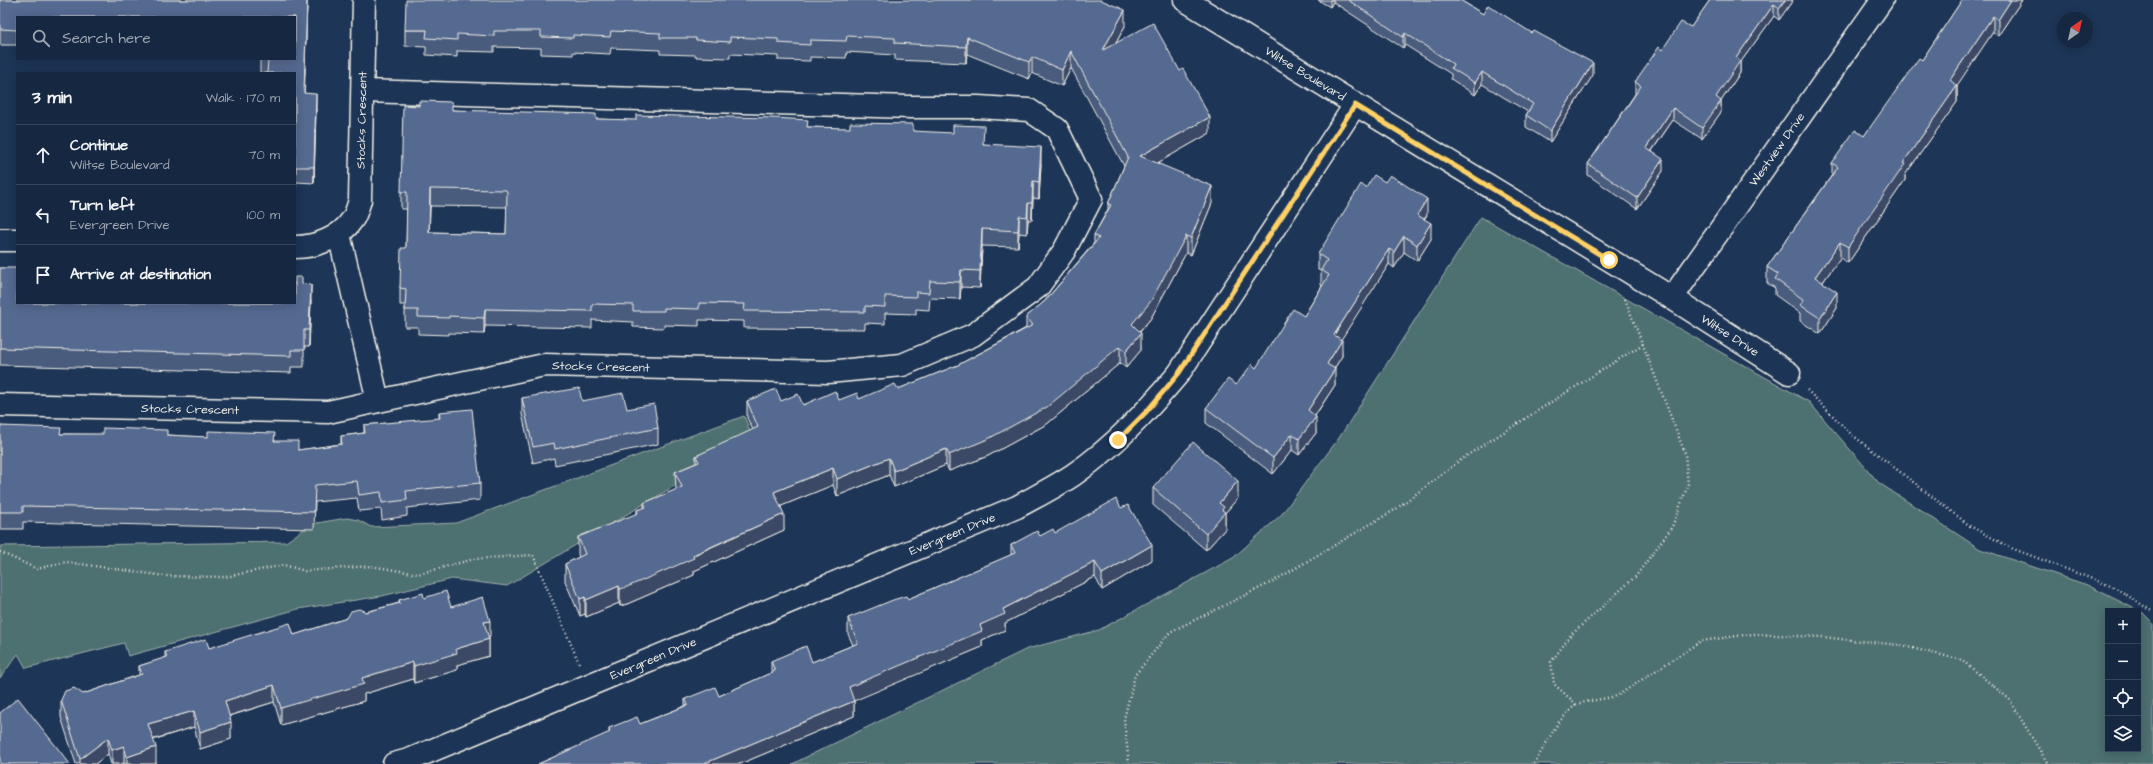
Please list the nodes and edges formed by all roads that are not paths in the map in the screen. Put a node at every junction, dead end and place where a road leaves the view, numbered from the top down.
1 (364, 0) edge
2 (1185, 0) edge
3 (1882, 0) edge
4 (363, 91) junction
5 (1355, 105) junction
6 (339, 234) junction
7 (0, 240) edge
8 (16, 240) edge
9 (296, 247) edge
10 (1672, 298) junction
11 (1789, 373) road end
12 (378, 401) junction
13 (0, 405) edge
14 (394, 764) edge

1 - 4 street, Stocks Crescent
2 - 5 street, Wiltse Boulevard
3 - 10 street, Westview Drive
4 - 6 street, Stocks Crescent
4 - 12 street, Stocks Crescent
5 - 10 street, Wiltse Boulevard
5 - 14 street, Evergreen Drive
6 - 9 street, Stocks Crescent
6 - 12 street
7 - 8 street
10 - 11 street, Wiltse Drive
12 - 13 street, Stocks Crescent

